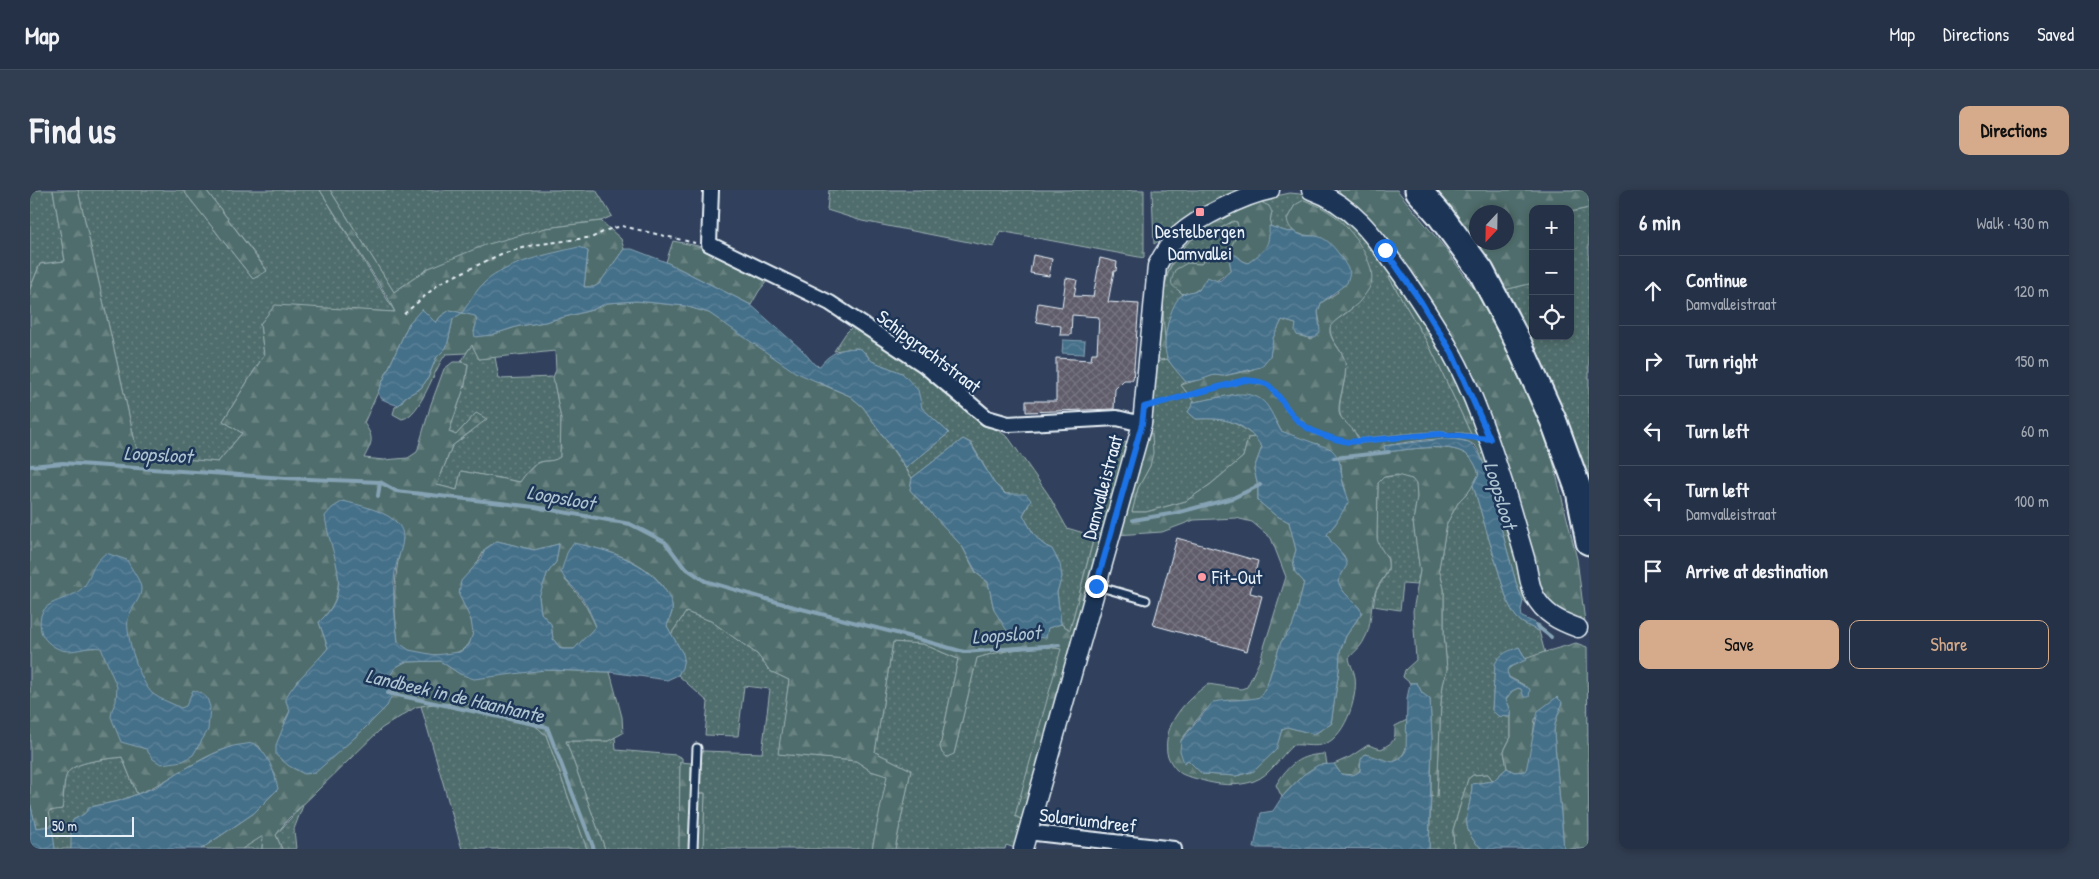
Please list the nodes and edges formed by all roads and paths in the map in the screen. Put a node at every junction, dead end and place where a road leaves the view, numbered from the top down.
1 (711, 190) edge
2 (1270, 190) edge
3 (1311, 190) edge
4 (1418, 190) edge
5 (709, 244) junction
6 (404, 314) dead end
7 (1143, 415) junction
8 (1490, 439) junction
9 (1589, 542) edge
10 (1096, 586) junction
11 (1146, 600) dead end
12 (1578, 628) dead end
13 (697, 748) dead end
14 (1025, 841) edge
15 (693, 849) edge
16 (1174, 849) edge

1 - 5 street
2 - 7 street, Damvalleistraat
3 - 8 street
4 - 9 highway
5 - 6 path
5 - 7 street, Schipgrachtstraat
7 - 8 path
7 - 10 street, Damvalleistraat
8 - 12 street
10 - 11 lane
10 - 14 street, Damvalleistraat
13 - 15 lane
14 - 16 street, Solariumdreef

